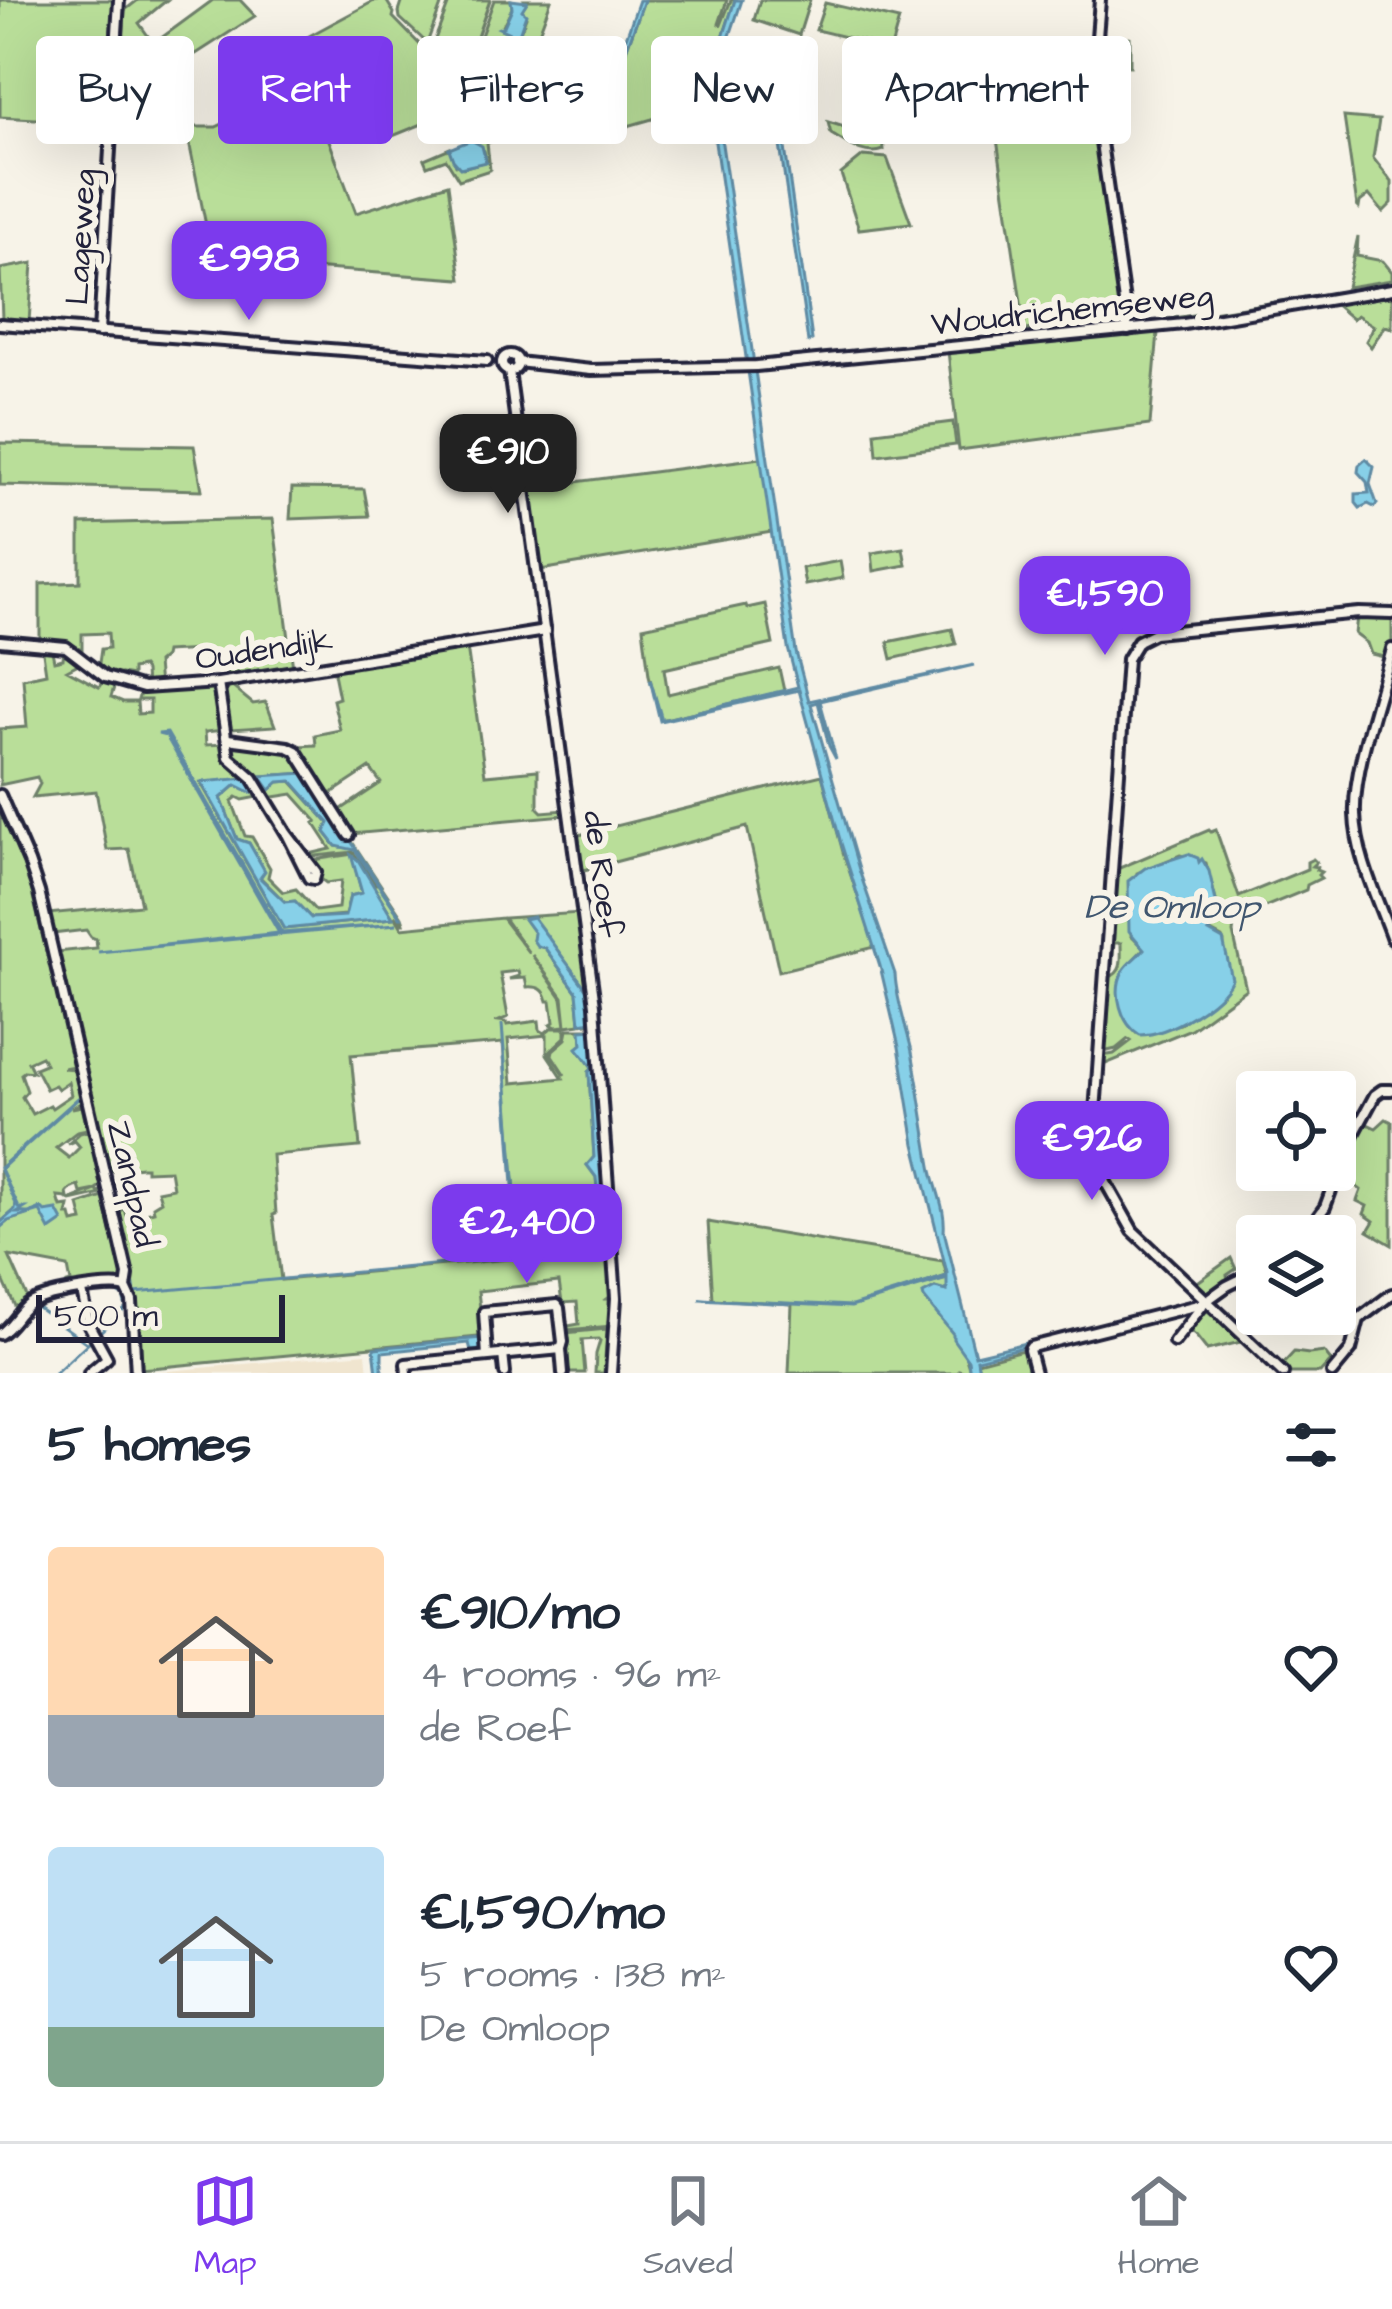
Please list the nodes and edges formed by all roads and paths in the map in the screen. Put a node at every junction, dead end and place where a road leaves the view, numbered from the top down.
1 (119, 0) edge
2 (1100, 0) edge
3 (1392, 290) edge
4 (2, 324) edge
5 (1128, 330) junction
6 (99, 332) junction
7 (510, 366) junction
8 (1392, 614) edge
9 (545, 631) junction
10 (0, 641) edge
11 (1392, 650) edge
12 (218, 683) junction
13 (228, 739) junction
14 (0, 795) edge
15 (287, 834) junction
16 (349, 835) dead end
17 (1392, 939) edge
18 (1392, 1089) edge
19 (1319, 1215) edge
20 (1236, 1282) edge
21 (126, 1288) junction
22 (82, 1291) junction
23 (1392, 1294) edge
24 (1204, 1303) junction
25 (0, 1334) edge
26 (1174, 1342) dead end
27 (560, 1349) junction
28 (503, 1354) junction
29 (487, 1356) junction
30 (464, 1358) junction
31 (89, 1373) edge
32 (136, 1373) edge
33 (407, 1373) edge
34 (466, 1373) edge
35 (505, 1373) edge
36 (563, 1373) edge
37 (611, 1373) edge
38 (1035, 1373) edge
39 (1283, 1373) edge
40 (1332, 1373) edge

1 - 6 street, Lageweg
2 - 5 street
3 - 5 street, Woudrichemseweg
4 - 6 street
5 - 7 street, Woudrichemseweg
6 - 7 street
7 - 9 street, de Roef
8 - 24 street
9 - 12 street, Oudendijk
9 - 37 street, de Roef
10 - 12 street, Oudendijk
11 - 17 street
12 - 13 street
13 - 15 street
13 - 16 street
14 - 21 street, Zandpad
15 - 15 street
18 - 19 street
20 - 24 street
21 - 22 street
21 - 32 street, Zandpad
22 - 25 street
22 - 31 street
23 - 40 street
24 - 26 street
24 - 38 street
24 - 39 street
27 - 28 street
27 - 29 street
27 - 36 street
28 - 29 street
28 - 35 street
29 - 30 street
30 - 33 street
30 - 34 street

